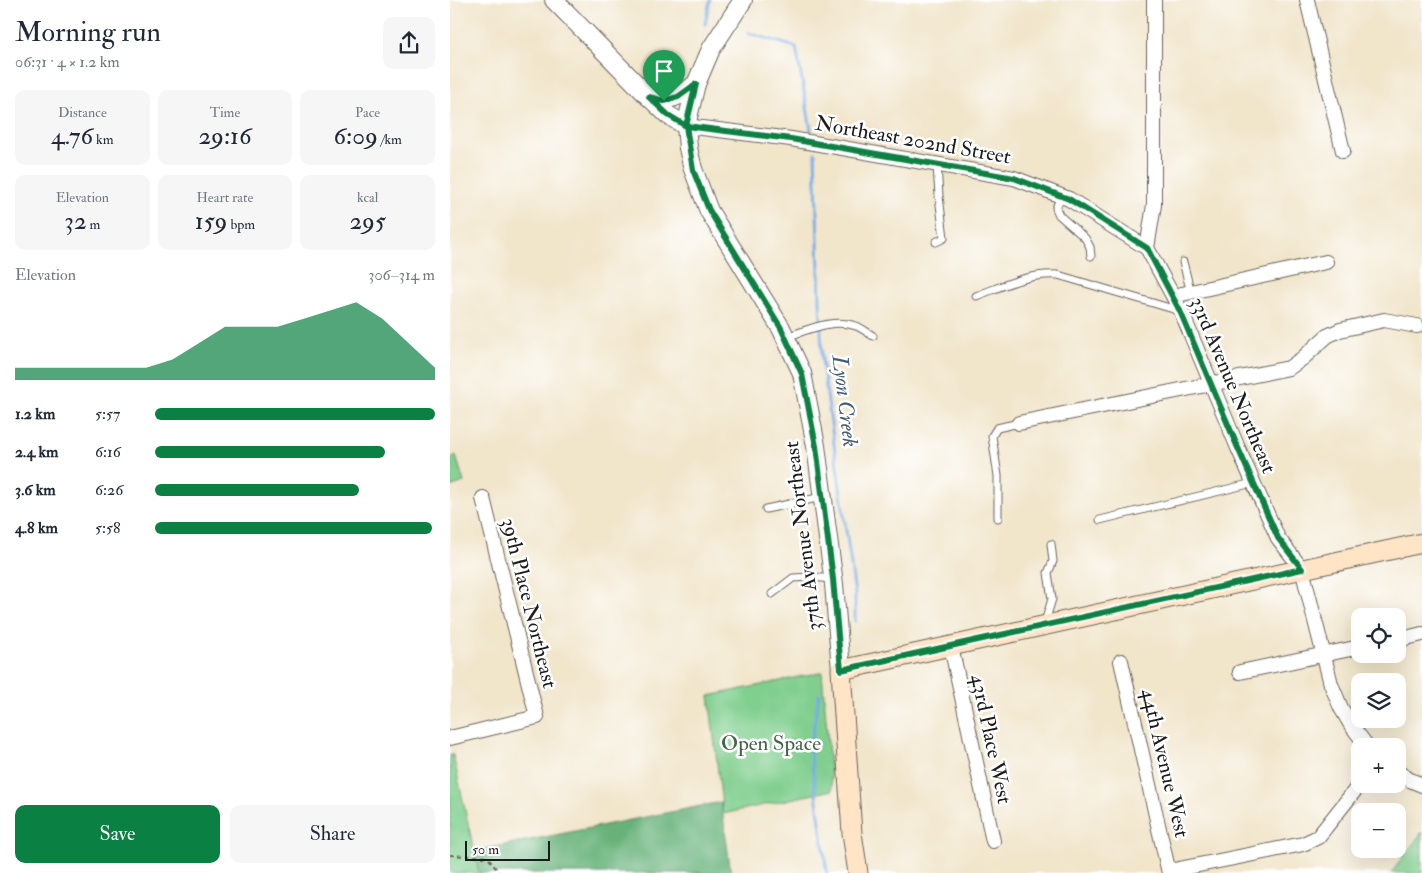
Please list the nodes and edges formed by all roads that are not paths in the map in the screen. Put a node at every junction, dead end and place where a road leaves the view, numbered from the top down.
1 (554, 0) edge
2 (743, 0) edge
3 (1154, 0) edge
4 (1306, 0) edge
5 (696, 84) junction
6 (649, 97) junction
7 (686, 126) junction
8 (1343, 151) dead end
9 (937, 165) junction
10 (1061, 196) junction
11 (936, 242) dead end
12 (1147, 248) junction
13 (1091, 256) dead end
14 (1183, 262) dead end
15 (1326, 262) dead end
16 (1191, 293) junction
17 (976, 296) dead end
18 (1173, 296) junction
19 (1180, 311) junction
20 (1418, 326) dead end
21 (873, 336) dead end
22 (785, 338) junction
23 (1210, 384) junction
24 (1019, 423) joint
25 (1253, 483) junction
26 (823, 497) junction
27 (483, 498) dead end
28 (766, 509) dead end
29 (998, 518) dead end
30 (1100, 520) dead end
31 (1422, 543) edge
32 (1051, 544) dead end
33 (1302, 569) junction
34 (833, 579) junction
35 (772, 594) dead end
36 (1044, 625) junction
37 (1422, 634) edge
38 (1406, 638) edge
39 (951, 646) junction
40 (1351, 650) edge
41 (1325, 655) junction
42 (1121, 661) dead end
43 (841, 670) junction
44 (1240, 672) dead end
45 (450, 738) edge
46 (1361, 738) edge
47 (1406, 776) edge
48 (1422, 785) edge
49 (1353, 793) edge
50 (992, 841) dead end
51 (1169, 872) edge
52 (858, 873) edge

1 - 6 street
2 - 5 street
3 - 12 street
4 - 8 street
5 - 6 street
5 - 7 street
6 - 7 street
7 - 9 street, Northeast 202nd Street
7 - 22 street, 37th Avenue Northeast
9 - 10 street, Northeast 202nd Street
9 - 11 lane
10 - 12 street, Northeast 202nd Street
10 - 13 lane
12 - 18 street, 33rd Avenue Northeast
14 - 16 lane
15 - 16 street
16 - 18 street
17 - 19 lane
18 - 19 street, 33rd Avenue Northeast
19 - 23 street, 33rd Avenue Northeast
20 - 23 street
21 - 22 lane
22 - 26 street, 37th Avenue Northeast
23 - 24 street
23 - 25 street, 33rd Avenue Northeast
24 - 29 lane
25 - 30 lane
25 - 33 street, 33rd Avenue Northeast
26 - 28 lane
26 - 34 street, 37th Avenue Northeast
27 - 45 street, 39th Place Northeast
31 - 33 main road
32 - 36 lane
33 - 36 main road
33 - 41 street
34 - 35 lane
34 - 43 street, 37th Avenue Northeast
36 - 39 main road
37 - 38 street
39 - 43 main road
39 - 50 street, 43rd Place West
40 - 41 street
41 - 44 street
41 - 46 street
42 - 51 street, 44th Avenue West
43 - 52 main road
47 - 48 street
49 - 51 street

